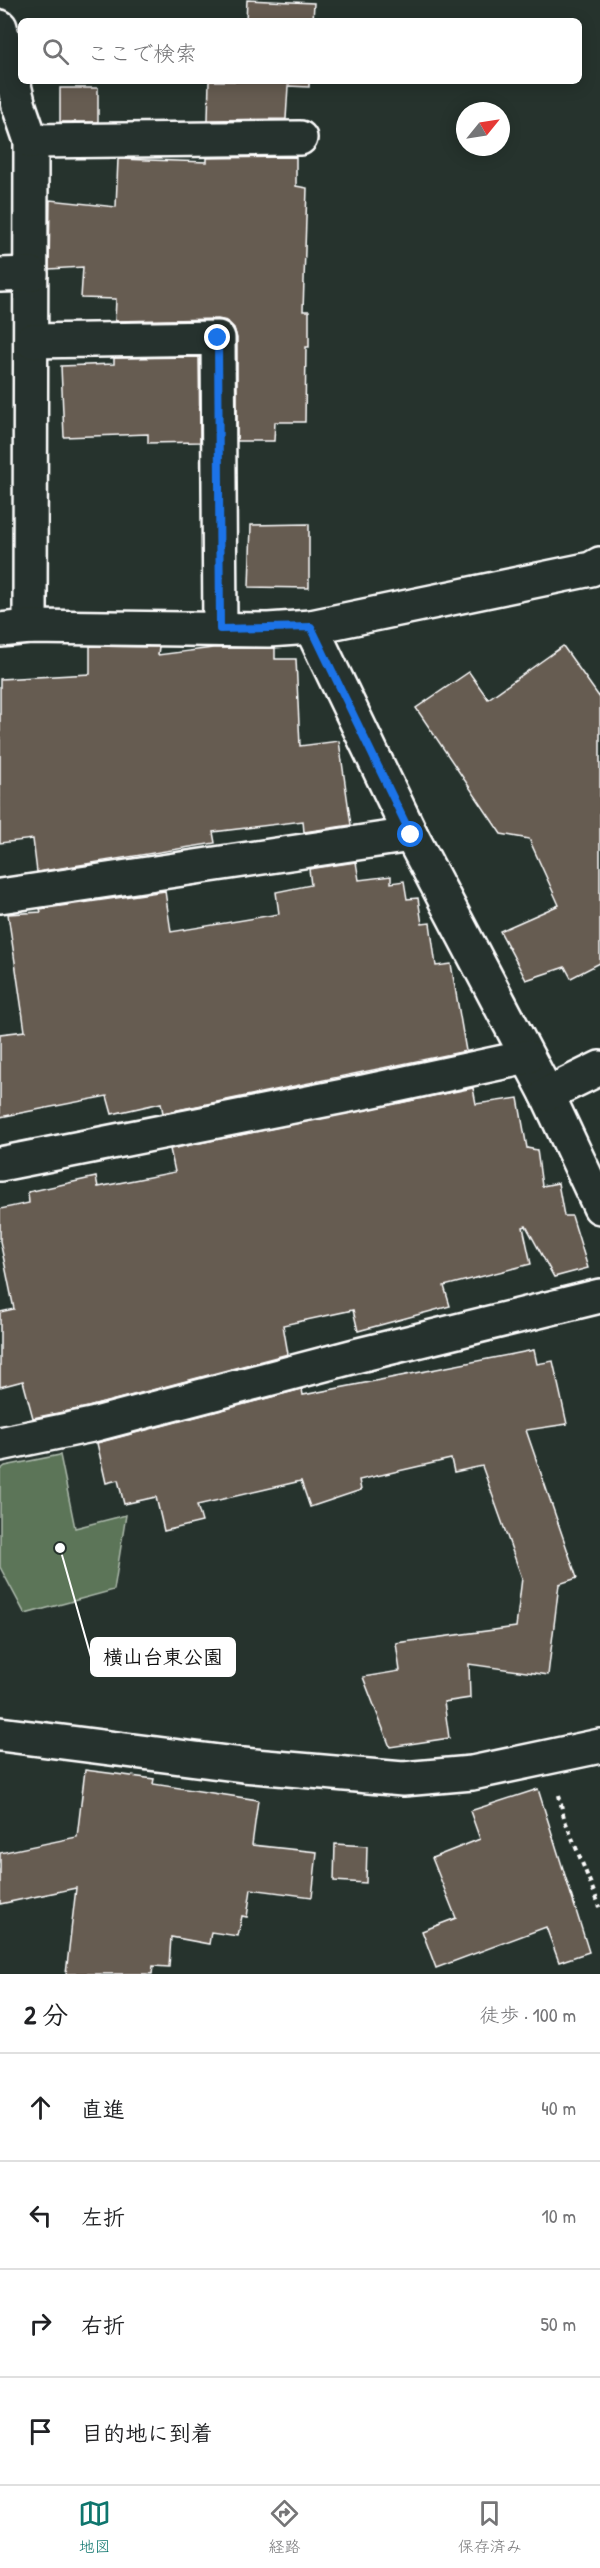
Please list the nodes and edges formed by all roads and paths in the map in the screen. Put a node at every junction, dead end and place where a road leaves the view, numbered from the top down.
1 (0, 27) edge
2 (10, 106) edge
3 (300, 138) dead end
4 (31, 141) junction
5 (15, 275) edge
6 (31, 341) junction
7 (597, 572) edge
8 (311, 627) junction
9 (15, 629) edge
10 (220, 629) junction
11 (411, 835) junction
12 (0, 896) edge
13 (526, 1058) junction
14 (600, 1068) edge
15 (547, 1094) junction
16 (0, 1164) edge
17 (600, 1207) edge
18 (600, 1296) edge
19 (0, 1444) edge
20 (0, 1734) edge
21 (600, 1746) edge
22 (551, 1756) junction
23 (600, 1907) edge

1 - 2 street
2 - 4 street
3 - 4 street
4 - 5 street
5 - 6 street
6 - 9 street
6 - 10 street
7 - 8 street
8 - 10 street
8 - 11 street
9 - 10 street
11 - 12 street
11 - 13 street
13 - 15 street
13 - 16 street
14 - 15 street
15 - 17 street
18 - 19 street
20 - 22 street
21 - 22 street
22 - 23 path

